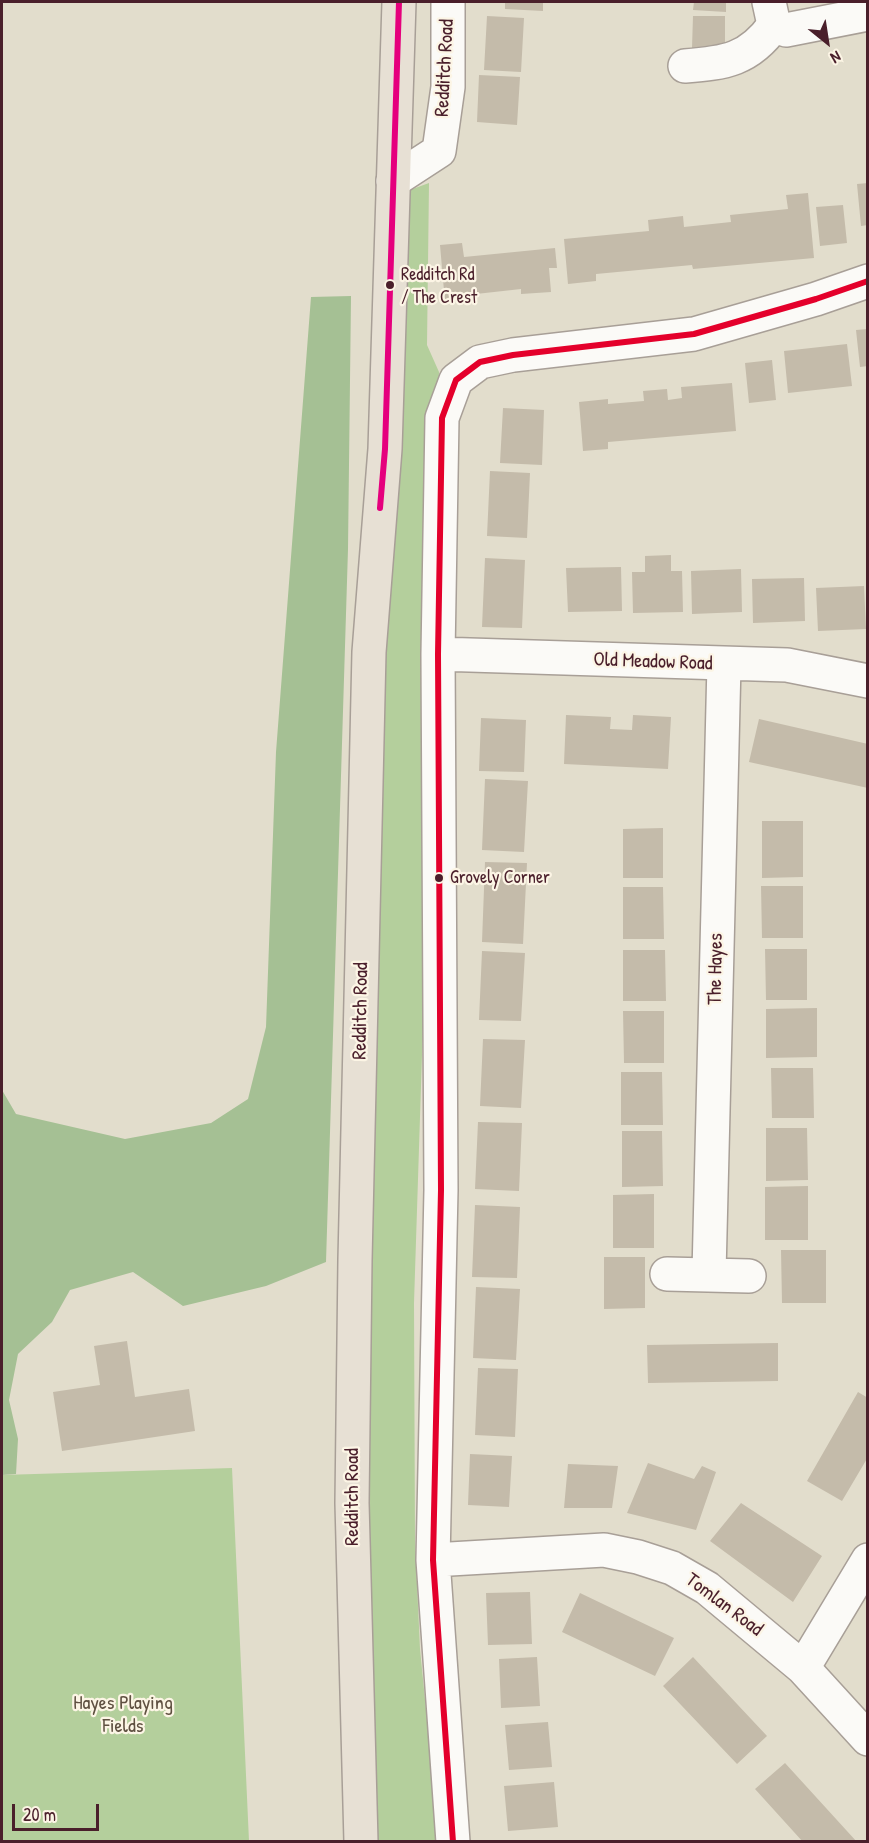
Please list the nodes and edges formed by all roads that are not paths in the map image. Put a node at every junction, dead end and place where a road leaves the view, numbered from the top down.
1 (399, 2) edge
2 (448, 2) edge
3 (771, 13) edge
4 (867, 14) edge
5 (685, 66) dead end
6 (393, 181) junction
7 (867, 281) edge
8 (438, 654) junction
9 (724, 664) junction
10 (867, 681) edge
11 (709, 1273) junction
12 (667, 1274) dead end
13 (749, 1276) dead end
14 (433, 1560) junction
15 (867, 1560) edge
16 (804, 1668) junction
17 (867, 1739) edge
18 (361, 1842) edge
19 (453, 1842) edge

1 - 6 highway, Redditch Road
2 - 6 street, Redditch Road
3 - 4 street
3 - 5 street
6 - 18 highway, Redditch Road
7 - 8 street
8 - 9 street, Old Meadow Road
8 - 14 street
9 - 10 street, Old Meadow Road
9 - 11 street, The Hayes
11 - 12 street
11 - 13 street
14 - 16 street, Tomlan Road
14 - 19 street
15 - 16 street
16 - 17 street, Tomlan Road

